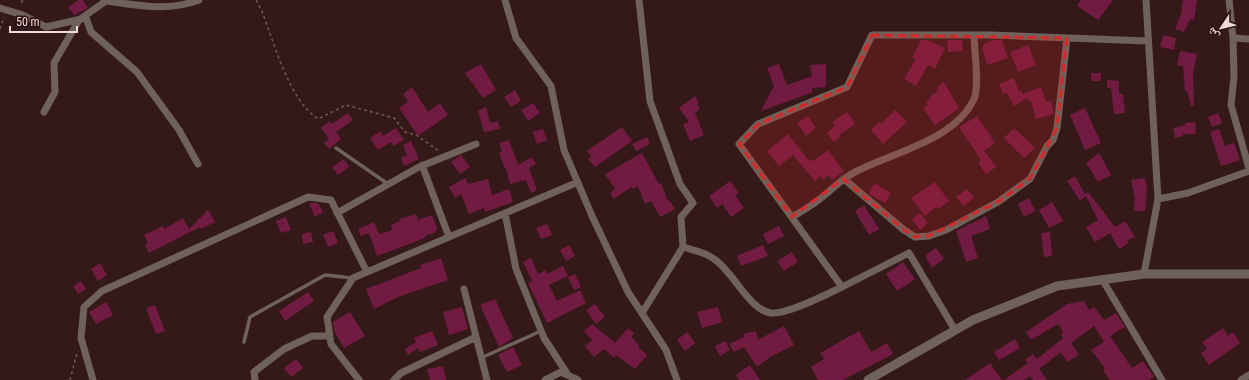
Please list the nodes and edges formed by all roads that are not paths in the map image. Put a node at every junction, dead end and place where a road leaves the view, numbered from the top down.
1 (199, 0) edge
2 (505, 0) edge
3 (639, 0) edge
4 (1146, 0) edge
5 (1229, 0) edge
6 (0, 8) edge
7 (79, 20) junction
8 (974, 35) junction
9 (1067, 38) junction
10 (1233, 38) junction
11 (1249, 39) edge
12 (1148, 41) junction
13 (44, 112) dead end
14 (476, 144) dead end
15 (336, 148) dead end
16 (198, 164) dead end
17 (422, 165) junction
18 (1249, 169) edge
19 (844, 179) junction
20 (578, 182) junction
21 (388, 184) junction
22 (1158, 199) junction
23 (337, 213) junction
24 (505, 213) junction
25 (792, 217) junction
26 (449, 237) junction
27 (683, 247) junction
28 (367, 272) junction
29 (1144, 274) junction
30 (1249, 274) edge
31 (353, 278) junction
32 (1102, 279) junction
33 (842, 287) junction
34 (464, 289) dead end
35 (642, 313) junction
36 (955, 330) junction
37 (541, 331) junction
38 (330, 336) junction
39 (476, 337) junction
40 (244, 342) dead end
41 (481, 358) junction
42 (568, 375) junction
43 (1249, 375) edge
44 (93, 380) edge
45 (255, 380) edge
46 (359, 380) edge
47 (394, 380) edge
48 (487, 380) edge
49 (545, 380) edge
50 (578, 380) edge
51 (677, 380) edge
52 (868, 380) edge
53 (1162, 380) edge
54 (1241, 380) edge

1 - 7 street
2 - 20 street
3 - 27 street
4 - 12 street
5 - 10 street
6 - 7 street
7 - 13 street
7 - 16 street
8 - 9 street
8 - 19 street
8 - 25 street
9 - 12 street
9 - 19 street
10 - 11 street
10 - 18 street
12 - 22 street
14 - 17 street
15 - 21 lane
17 - 21 street
17 - 26 street
18 - 22 street
19 - 25 street
20 - 24 street
20 - 35 street
21 - 23 street
22 - 29 street
23 - 28 street
23 - 44 street
24 - 26 street
24 - 37 street
25 - 33 street
26 - 28 street
27 - 33 street
27 - 35 street
28 - 31 street
29 - 30 street
29 - 32 street
31 - 38 street
31 - 40 lane
32 - 36 street
32 - 53 street
33 - 36 street
34 - 39 street
35 - 51 street
36 - 52 street
37 - 41 lane
37 - 42 street
38 - 45 street
38 - 46 street
39 - 41 street
39 - 47 street
41 - 48 street
42 - 49 street
42 - 50 street
43 - 54 street

